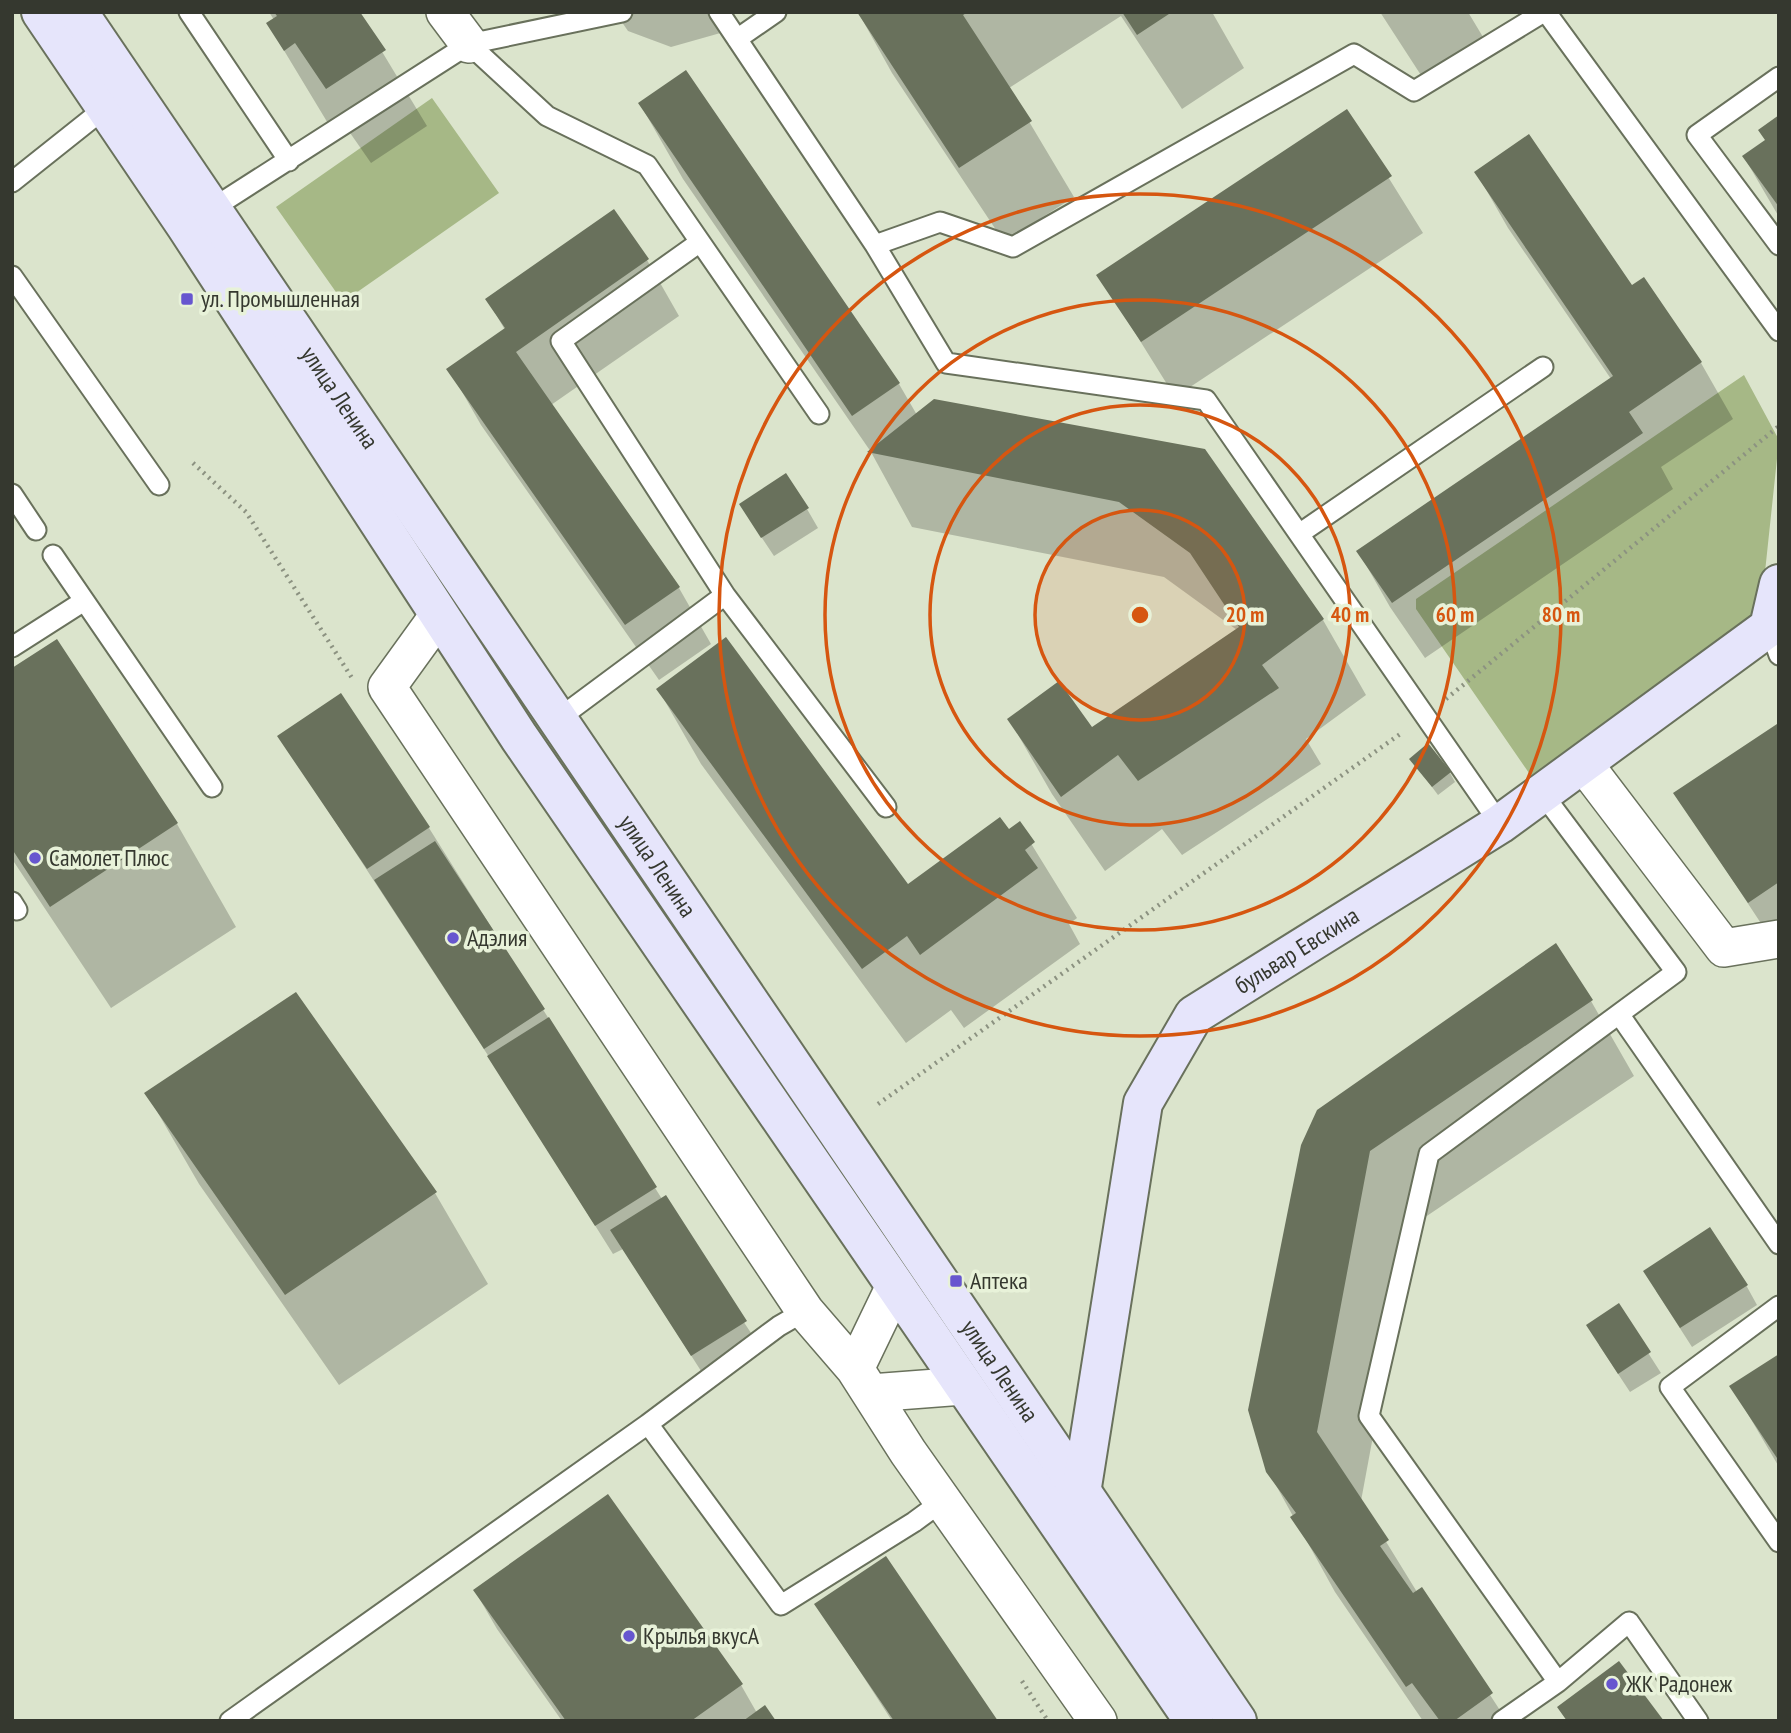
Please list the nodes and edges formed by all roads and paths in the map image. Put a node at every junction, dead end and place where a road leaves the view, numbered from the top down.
1 (41, 12) edge
2 (78, 12) edge
3 (189, 12) edge
4 (445, 12) edge
5 (622, 12) edge
6 (719, 12) edge
7 (776, 12) edge
8 (1545, 12) edge
9 (737, 39) junction
10 (469, 44) junction
11 (1779, 77) edge
12 (105, 108) junction
13 (289, 161) junction
14 (12, 182) edge
15 (211, 210) junction
16 (700, 242) junction
17 (875, 245) junction
18 (1779, 245) edge
19 (12, 276) edge
20 (1779, 331) edge
21 (1543, 367) dead end
22 (818, 414) dead end
23 (1779, 426) edge
24 (159, 485) dead end
25 (12, 495) edge
26 (36, 530) dead end
27 (1299, 534) junction
28 (53, 555) dead end
29 (1779, 584) edge
30 (726, 595) junction
31 (84, 601) junction
32 (439, 615) junction
33 (1776, 637) edge
34 (12, 647) edge
35 (1425, 716) junction
36 (558, 719) junction
37 (1584, 764) junction
38 (212, 788) dead end
39 (1542, 793) junction
40 (886, 807) dead end
41 (1500, 824) junction
42 (1779, 939) edge
43 (1619, 1014) junction
44 (878, 1104) dead end
45 (1779, 1244) edge
46 (895, 1286) junction
47 (1779, 1306) edge
48 (805, 1311) junction
49 (863, 1381) junction
50 (964, 1386) junction
51 (648, 1424) junction
52 (1081, 1493) junction
53 (944, 1500) junction
54 (1779, 1542) edge
55 (1558, 1682) junction
56 (230, 1721) edge
57 (1098, 1721) edge
58 (1194, 1721) edge
59 (1237, 1721) edge
60 (1502, 1721) edge
61 (1698, 1721) edge

1 - 12 street, улица Ленина
2 - 15 street, улица Ленина
3 - 13 lane
4 - 10 street
5 - 10 lane
6 - 9 lane
7 - 9 lane
8 - 17 lane
8 - 20 lane
9 - 17 lane
10 - 13 lane
10 - 16 lane
11 - 18 lane
12 - 14 lane
12 - 32 street, улица Ленина
13 - 15 lane
15 - 36 street, улица Ленина
16 - 22 lane
16 - 30 lane
17 - 27 lane
19 - 24 lane
21 - 27 lane
23 - 35 path
25 - 26 lane
27 - 35 lane
28 - 31 lane
29 - 33 street, бульвар Евскина
30 - 36 lane
30 - 40 lane
31 - 34 lane
31 - 38 lane
32 - 46 street, улица Ленина
32 - 48 street
33 - 37 street, бульвар Евскина
35 - 41 lane
35 - 44 path
36 - 52 street, улица Ленина
37 - 39 street, бульвар Евскина
37 - 42 street
39 - 41 street, бульвар Евскина
39 - 43 lane
41 - 52 street, бульвар Евскина
43 - 45 lane
43 - 55 lane
46 - 49 street
46 - 50 street, улица Ленина
47 - 54 lane
48 - 49 street
48 - 51 lane
49 - 50 street
49 - 53 street
50 - 58 street, улица Ленина
51 - 53 lane
51 - 56 lane
52 - 59 street, улица Ленина
53 - 57 street
55 - 60 lane
55 - 61 lane

